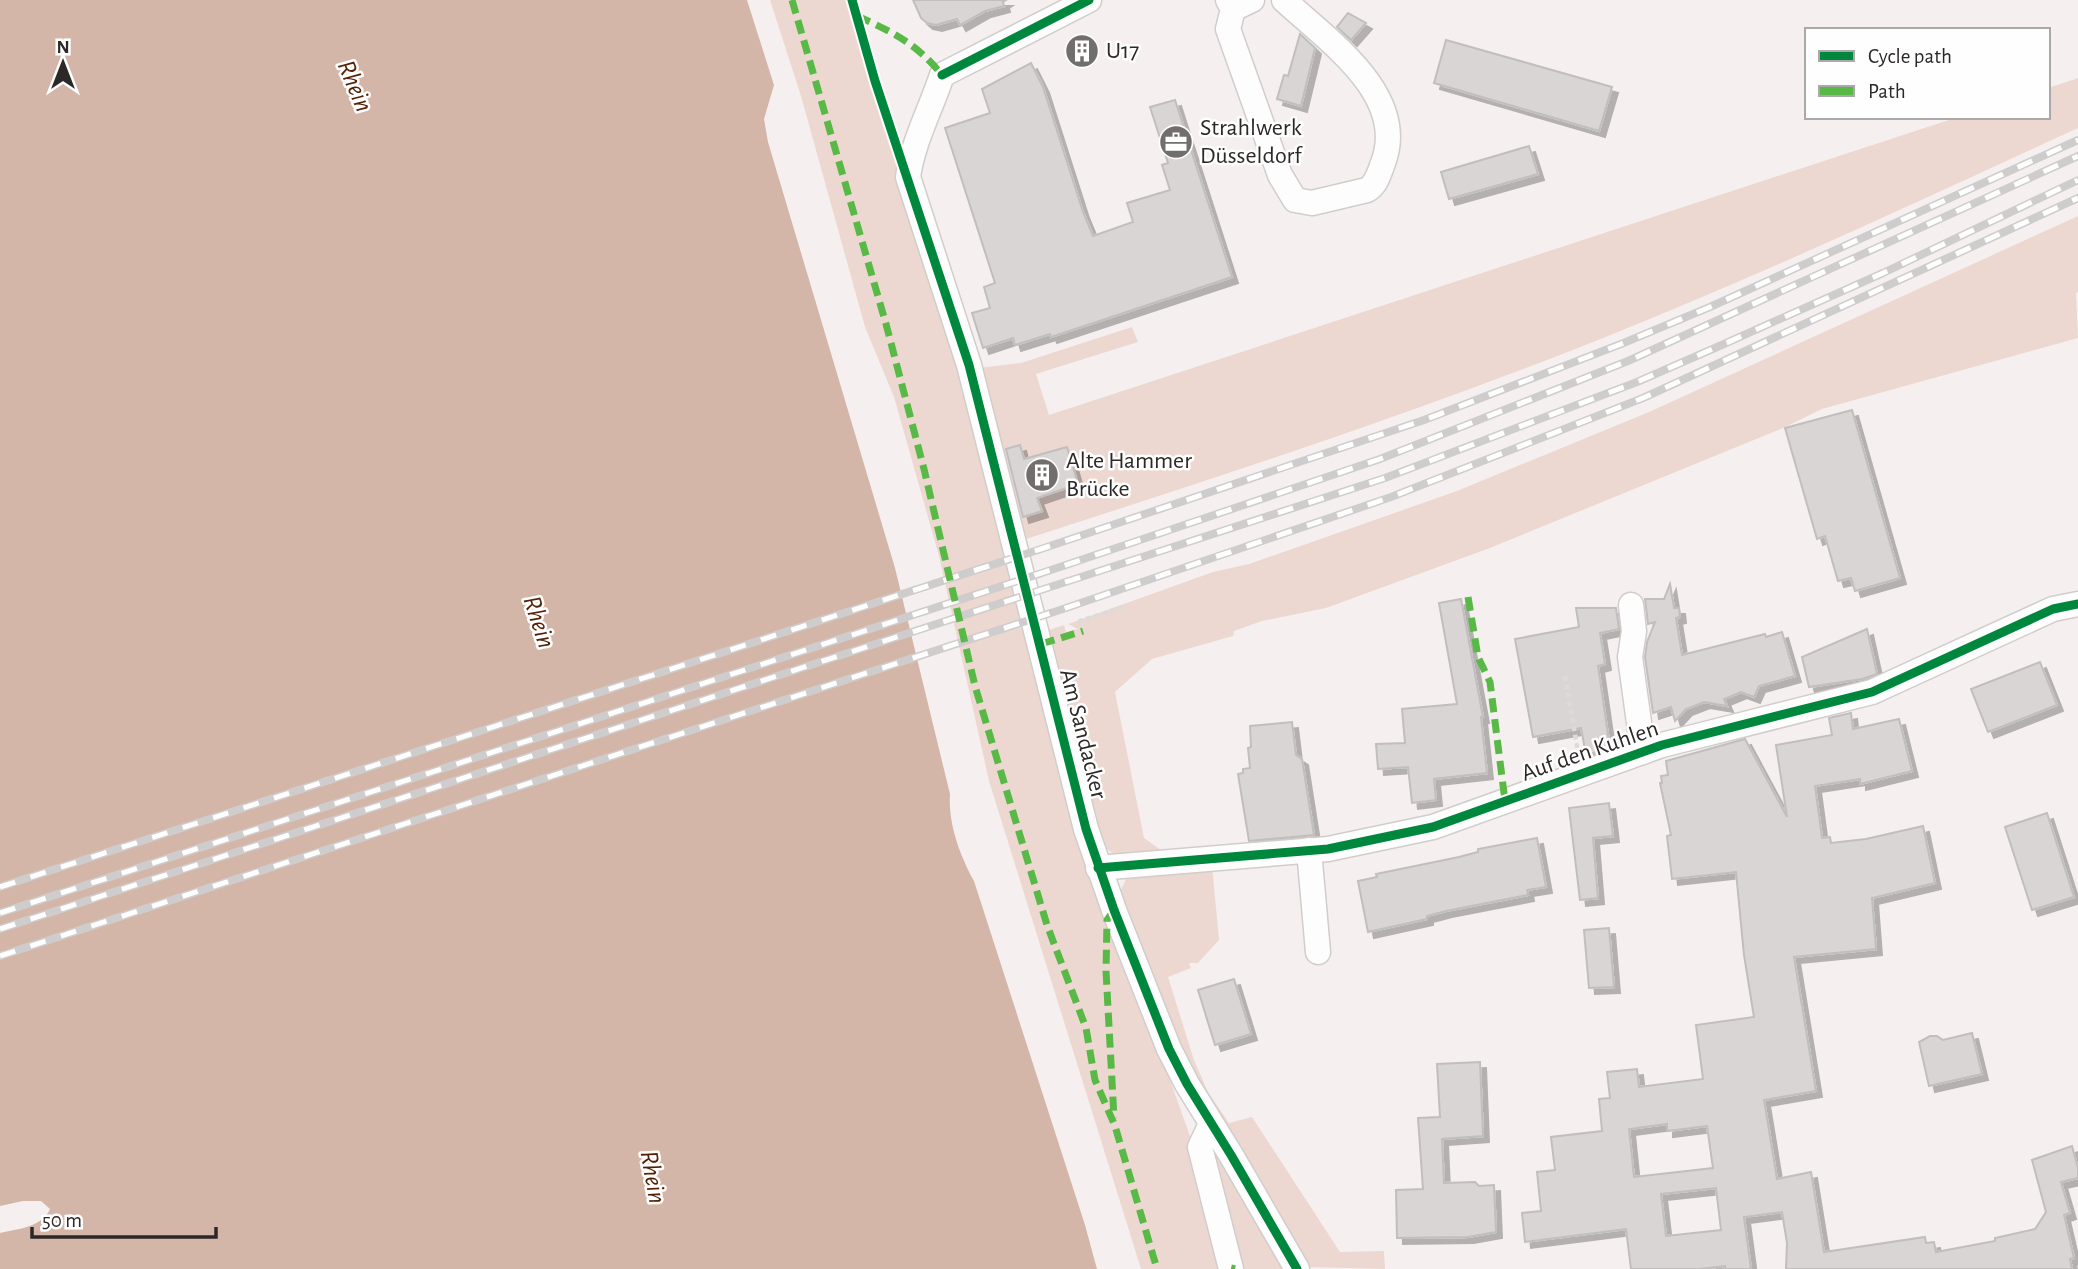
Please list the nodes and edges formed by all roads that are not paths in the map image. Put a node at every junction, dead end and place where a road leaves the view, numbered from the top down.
1 (1089, 0) edge
2 (1284, 0) edge
3 (1238, 3) edge
4 (2078, 604) edge
5 (1631, 605) dead end
6 (1643, 752) junction
7 (1309, 850) junction
8 (1098, 868) junction
9 (1318, 952) dead end
10 (1211, 1124) junction
11 (1231, 1269) edge
12 (1297, 1269) edge

1 - 8 street, Am Sandacker
2 - 3 street
4 - 6 street, Auf den Kuhlen
5 - 6 street, Auf den Kuhlen
6 - 7 street, Auf den Kuhlen
7 - 8 street, Auf den Kuhlen
7 - 9 street
8 - 10 street, Am Sandacker
10 - 11 street
10 - 12 street, Am Sandacker

